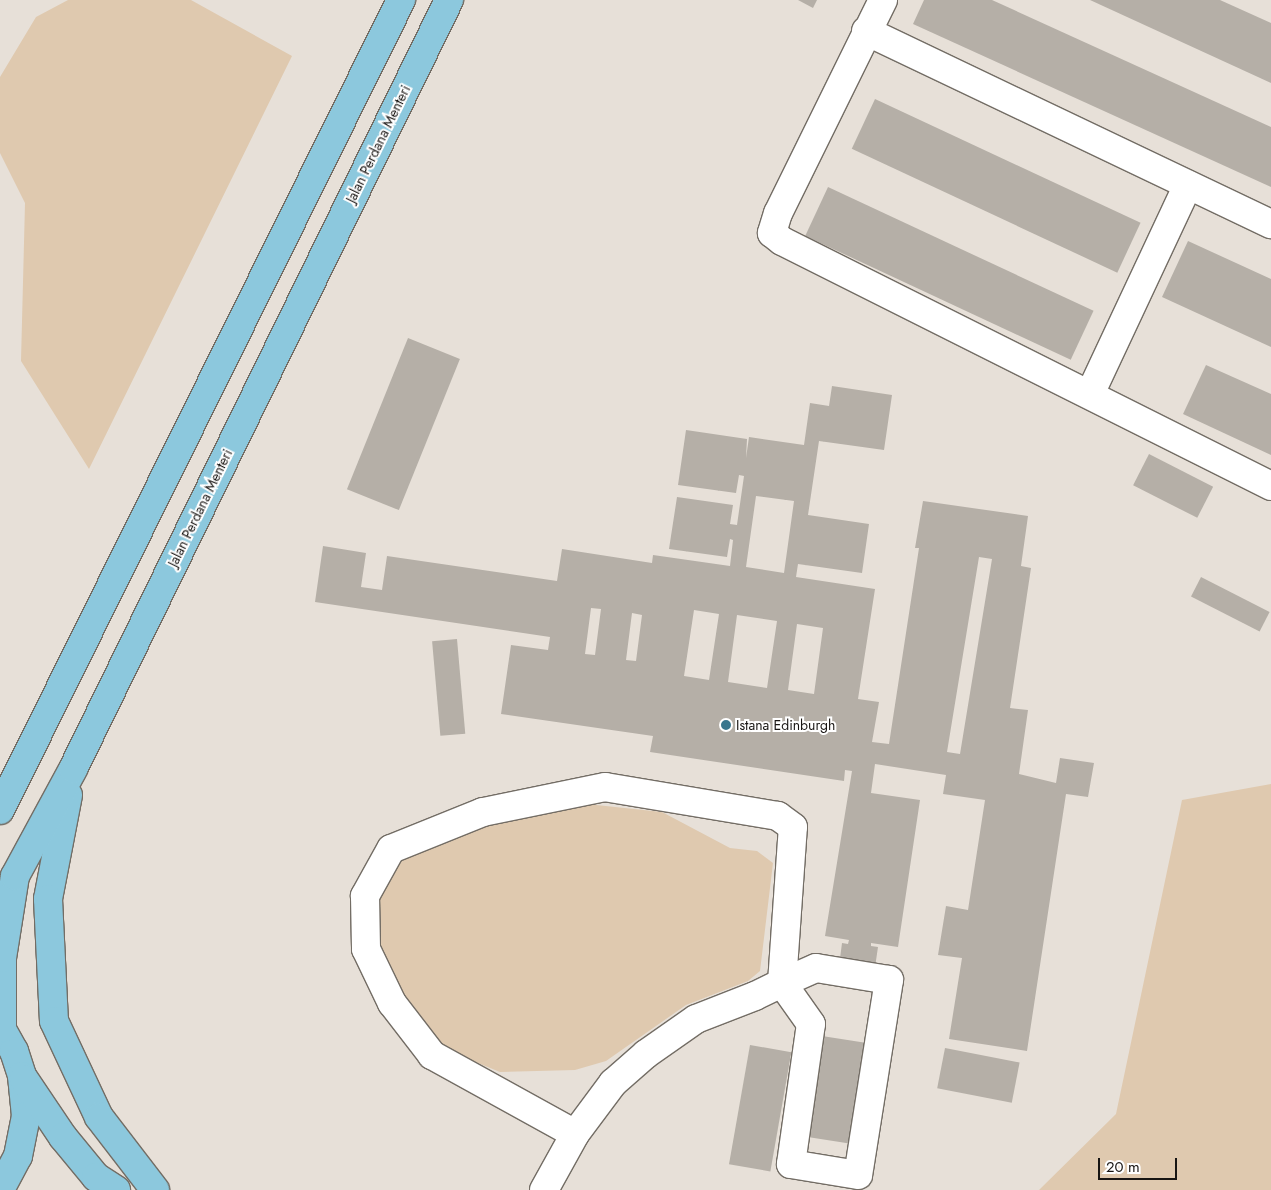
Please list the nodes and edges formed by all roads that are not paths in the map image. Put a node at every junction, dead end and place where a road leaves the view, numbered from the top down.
1 (401, 0) edge
2 (449, 0) edge
3 (882, 0) edge
4 (866, 31) junction
5 (1188, 185) junction
6 (1271, 224) edge
7 (1090, 394) junction
8 (1271, 486) edge
9 (31, 752) junction
10 (73, 769) junction
11 (0, 786) edge
12 (0, 810) edge
13 (782, 983) junction
14 (1, 1027) edge
15 (22, 1076) junction
16 (574, 1134) junction
17 (0, 1190) edge
18 (116, 1190) edge
19 (155, 1190) edge
20 (544, 1190) edge

1 - 9 main road
2 - 10 main road, Jalan Perdana Menteri
3 - 4 street
4 - 5 street
4 - 7 street
5 - 6 street
5 - 7 street
7 - 8 street
9 - 11 main road
9 - 12 main road
10 - 14 main road, Jalan Perdana Menteri
10 - 19 main road
13 - 13 street
13 - 16 street
13 - 16 street
14 - 15 main road
15 - 17 main road
15 - 18 main road
16 - 20 street

